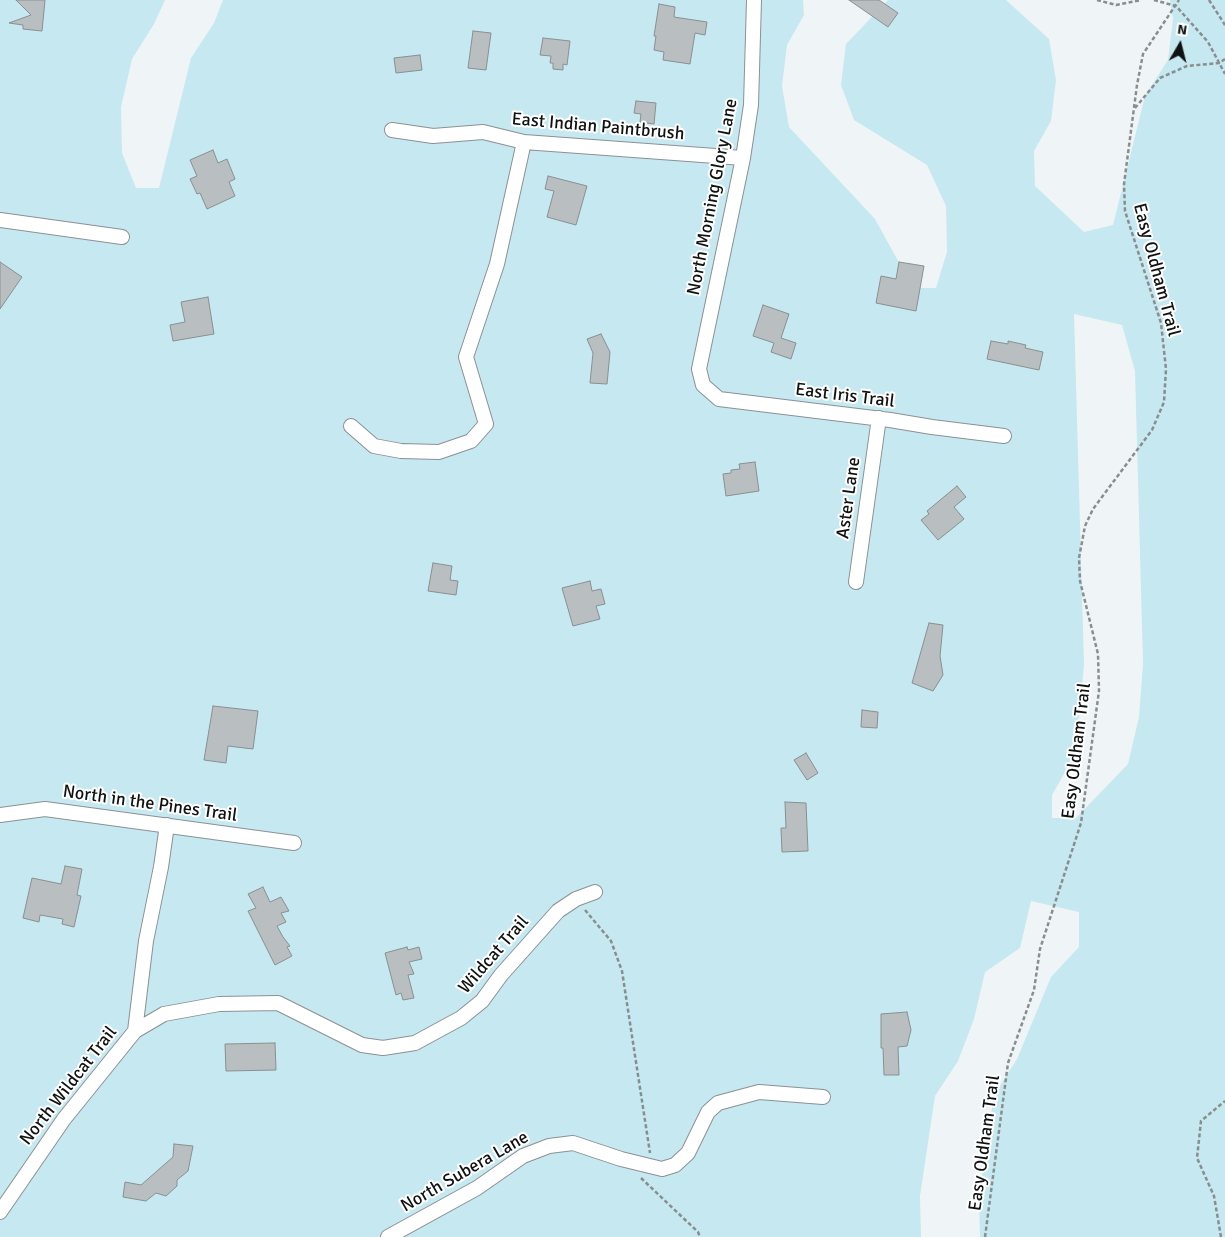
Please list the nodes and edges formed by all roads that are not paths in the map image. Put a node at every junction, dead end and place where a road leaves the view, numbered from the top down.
1 (754, 0) edge
2 (392, 130) dead end
3 (524, 142) junction
4 (742, 158) junction
5 (0, 220) edge
6 (122, 236) dead end
7 (699, 369) joint
8 (879, 418) junction
9 (351, 426) dead end
10 (1004, 436) dead end
11 (856, 582) dead end
12 (0, 815) edge
13 (167, 825) junction
14 (294, 842) dead end
15 (595, 892) dead end
16 (135, 1031) junction
17 (823, 1097) dead end
18 (0, 1212) edge
19 (388, 1237) edge

1 - 4 street, North Morning Glory Lane
2 - 3 street, East Indian Paintbrush
3 - 4 street, East Indian Paintbrush
3 - 9 street
4 - 7 street, North Morning Glory Lane
5 - 6 street
7 - 8 street, East Iris Trail
8 - 10 street, East Iris Trail
8 - 11 street, Aster Lane
12 - 13 street, North in the Pines Trail
13 - 14 street, North in the Pines Trail
13 - 16 street, North Wildcat Trail
15 - 16 street, Wildcat Trail
16 - 18 street, North Wildcat Trail
17 - 19 street, North Subera Lane

